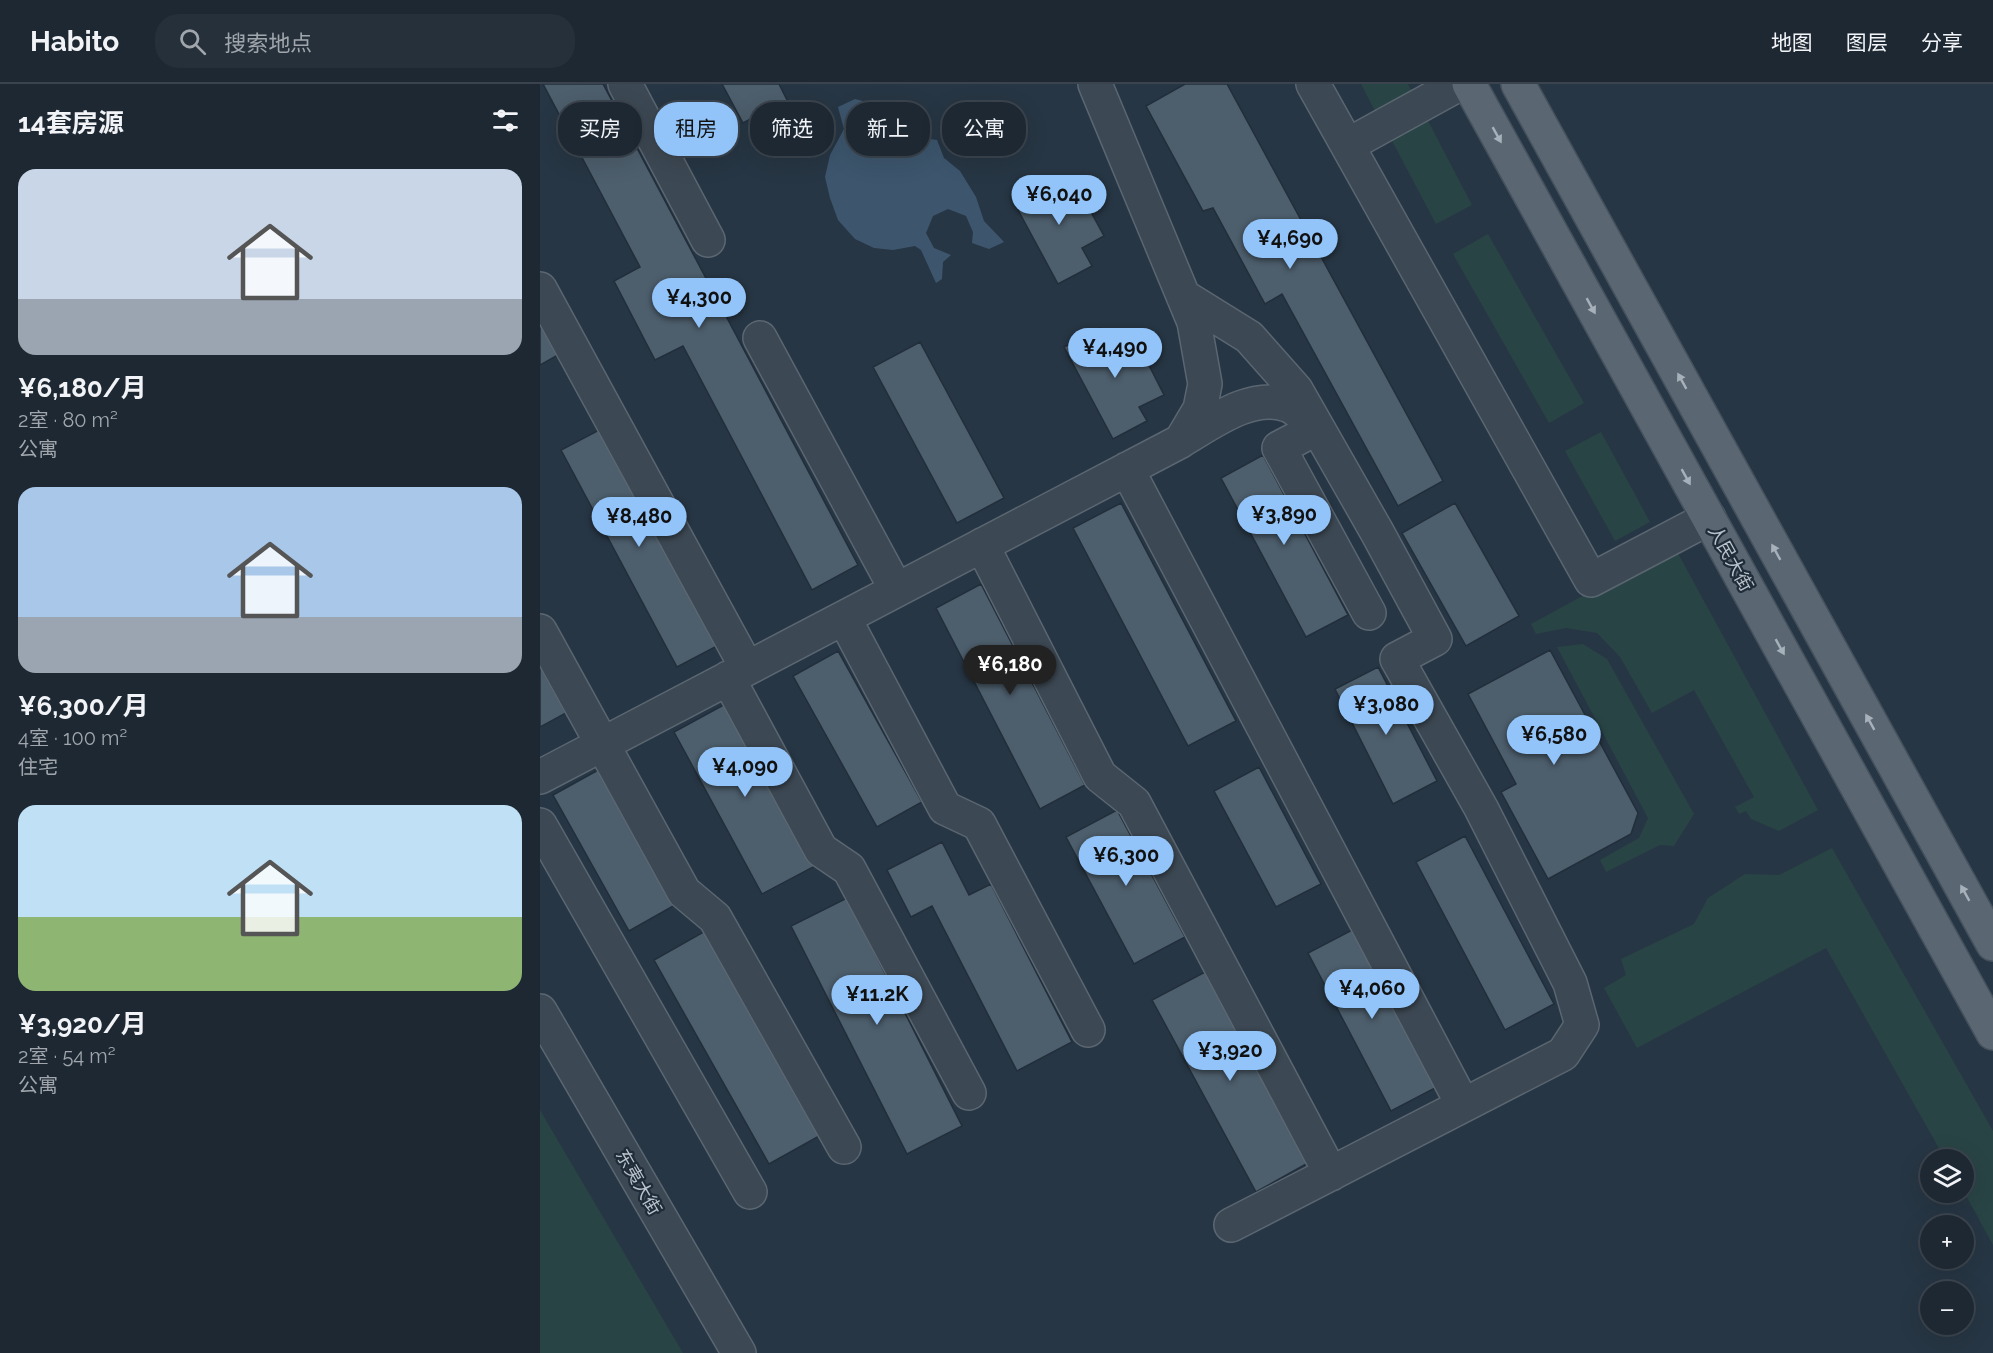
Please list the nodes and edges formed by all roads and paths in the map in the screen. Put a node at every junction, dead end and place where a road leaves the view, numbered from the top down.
1 (625, 84) edge
2 (1095, 84) edge
3 (1313, 84) edge
4 (1459, 84) edge
5 (1469, 84) edge
6 (1518, 84) edge
7 (1348, 145) junction
8 (708, 240) dead end
9 (540, 289) edge
10 (1184, 296) junction
11 (760, 338) dead end
12 (1317, 428) junction
13 (1180, 441) junction
14 (1126, 469) junction
15 (1709, 518) junction
16 (982, 545) junction
17 (897, 589) junction
18 (1369, 613) dead end
19 (844, 618) junction
20 (540, 631) edge
21 (737, 673) junction
22 (602, 744) junction
23 (540, 777) edge
24 (540, 825) edge
25 (1993, 944) edge
26 (540, 1011) edge
27 (1088, 1030) dead end
28 (1993, 1033) edge
29 (969, 1093) dead end
30 (1463, 1105) junction
31 (844, 1147) dead end
32 (1331, 1174) junction
33 (750, 1192) dead end
34 (1231, 1225) dead end
35 (739, 1353) edge

1 - 8 street
2 - 10 street
3 - 7 street
4 - 7 street
5 -> 15 main road, 人民大街
25 -> 6 main road
7 - 15 street
9 - 21 street
10 - 12 street
10 - 13 street
11 - 17 street
12 - 13 street
12 - 18 street
12 - 30 street
13 - 14 street
14 - 16 street
14 - 30 street
15 -> 28 main road, 人民大街
16 - 17 street
16 - 32 street
17 - 19 street
19 - 21 street
19 - 27 street
20 - 22 street
21 - 22 street
21 - 29 street
22 - 23 street
22 - 31 street
24 - 33 street
26 - 35 street, 东夷大街
30 - 32 street
32 - 34 street

